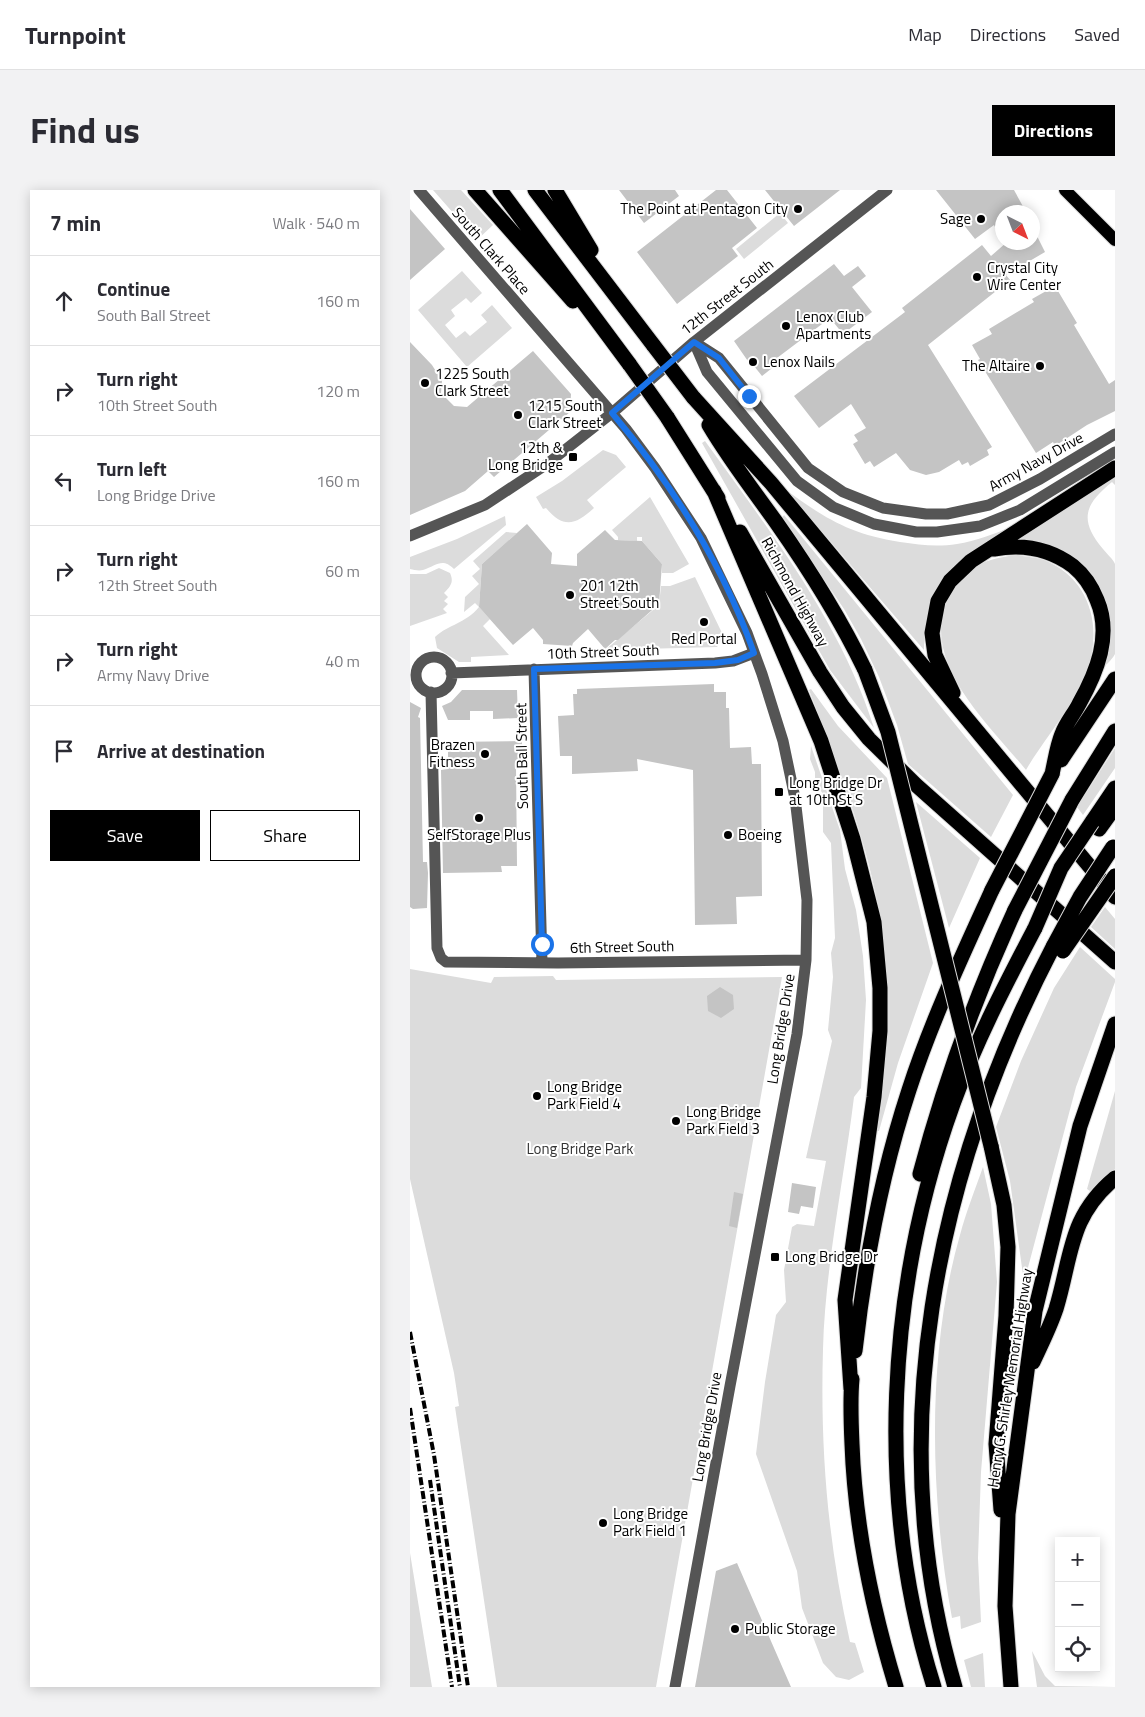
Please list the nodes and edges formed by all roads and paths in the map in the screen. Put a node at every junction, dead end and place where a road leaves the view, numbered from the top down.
1 (419, 190) edge
2 (474, 190) edge
3 (500, 190) edge
4 (535, 190) edge
5 (555, 190) edge
6 (887, 190) edge
7 (1065, 190) edge
8 (1115, 240) edge
9 (623, 306) junction
10 (694, 342) junction
11 (619, 349) junction
12 (749, 396) junction
13 (692, 397) junction
14 (735, 407) junction
15 (612, 413) junction
16 (1115, 434) edge
17 (1115, 452) edge
18 (808, 468) junction
19 (1115, 468) edge
20 (798, 481) junction
21 (714, 491) junction
22 (965, 511) junction
23 (968, 528) junction
24 (410, 536) edge
25 (988, 551) junction
26 (754, 653) junction
27 (534, 669) junction
28 (452, 673) junction
29 (1115, 679) edge
30 (431, 692) junction
31 (971, 724) junction
32 (1115, 731) edge
33 (1052, 774) junction
34 (1115, 788) edge
35 (1115, 807) edge
36 (1095, 826) junction
37 (1114, 845) edge
38 (1115, 876) edge
39 (1115, 897) edge
40 (1058, 948) junction
41 (806, 960) junction
42 (1115, 962) edge
43 (542, 964) junction
44 (1114, 1027) edge
45 (1115, 1178) edge
46 (1025, 1382) junction
47 (851, 1389) junction
48 (897, 1452) junction
49 (1005, 1557) junction
50 (932, 1682) edge
51 (675, 1687) edge
52 (896, 1687) edge
53 (955, 1687) edge
54 (1011, 1687) edge

1 - 15 street, South Clark Place
2 - 11 highway
3 - 11 highway, Richmond Highway
4 - 9 highway
5 - 9 highway
6 - 10 street, 12th Street South
7 - 8 main road
9 - 13 highway, bridge
10 - 12 street, Army Navy Drive
10 - 14 street, Army Navy Drive
10 - 15 street, 12th Street South
11 - 21 highway, Richmond Highway, bridge
12 - 14 street
12 - 18 street, Army Navy Drive
13 - 31 highway
13 - 49 highway, bridge
14 - 20 street, Army Navy Drive
15 - 24 street, 12th Street South
15 - 26 street, Long Bridge Drive
16 - 22 street, Army Navy Drive
17 - 23 street, Army Navy Drive
18 - 20 street
18 - 22 street, Army Navy Drive
19 - 25 highway
20 - 23 street, Army Navy Drive
21 - 42 highway, Richmond Highway
21 - 47 highway
22 - 23 street
25 - 31 highway
25 - 33 highway
26 - 27 street, 10th Street South
26 - 41 street, Long Bridge Drive
27 - 28 street, 10th Street South
27 - 43 street, South Ball Street
28 - 30 street
28 - 30 street
29 - 33 highway
30 - 43 street, 6th Street South
31 - 39 highway
32 - 48 highway, bridge
33 - 47 highway, bridge
34 - 36 highway
35 - 36 highway
36 - 48 highway, bridge
37 - 40 highway, bridge
38 - 40 highway, bridge
40 - 53 highway
41 - 43 street, 6th Street South
41 - 51 street, Long Bridge Drive
44 - 46 highway, Henry G. Shirley Memorial Highway
45 - 46 highway
46 - 49 highway, Henry G. Shirley Memorial Highway
47 - 52 highway
48 - 50 highway
49 - 54 highway, Henry G. Shirley Memorial Highway

